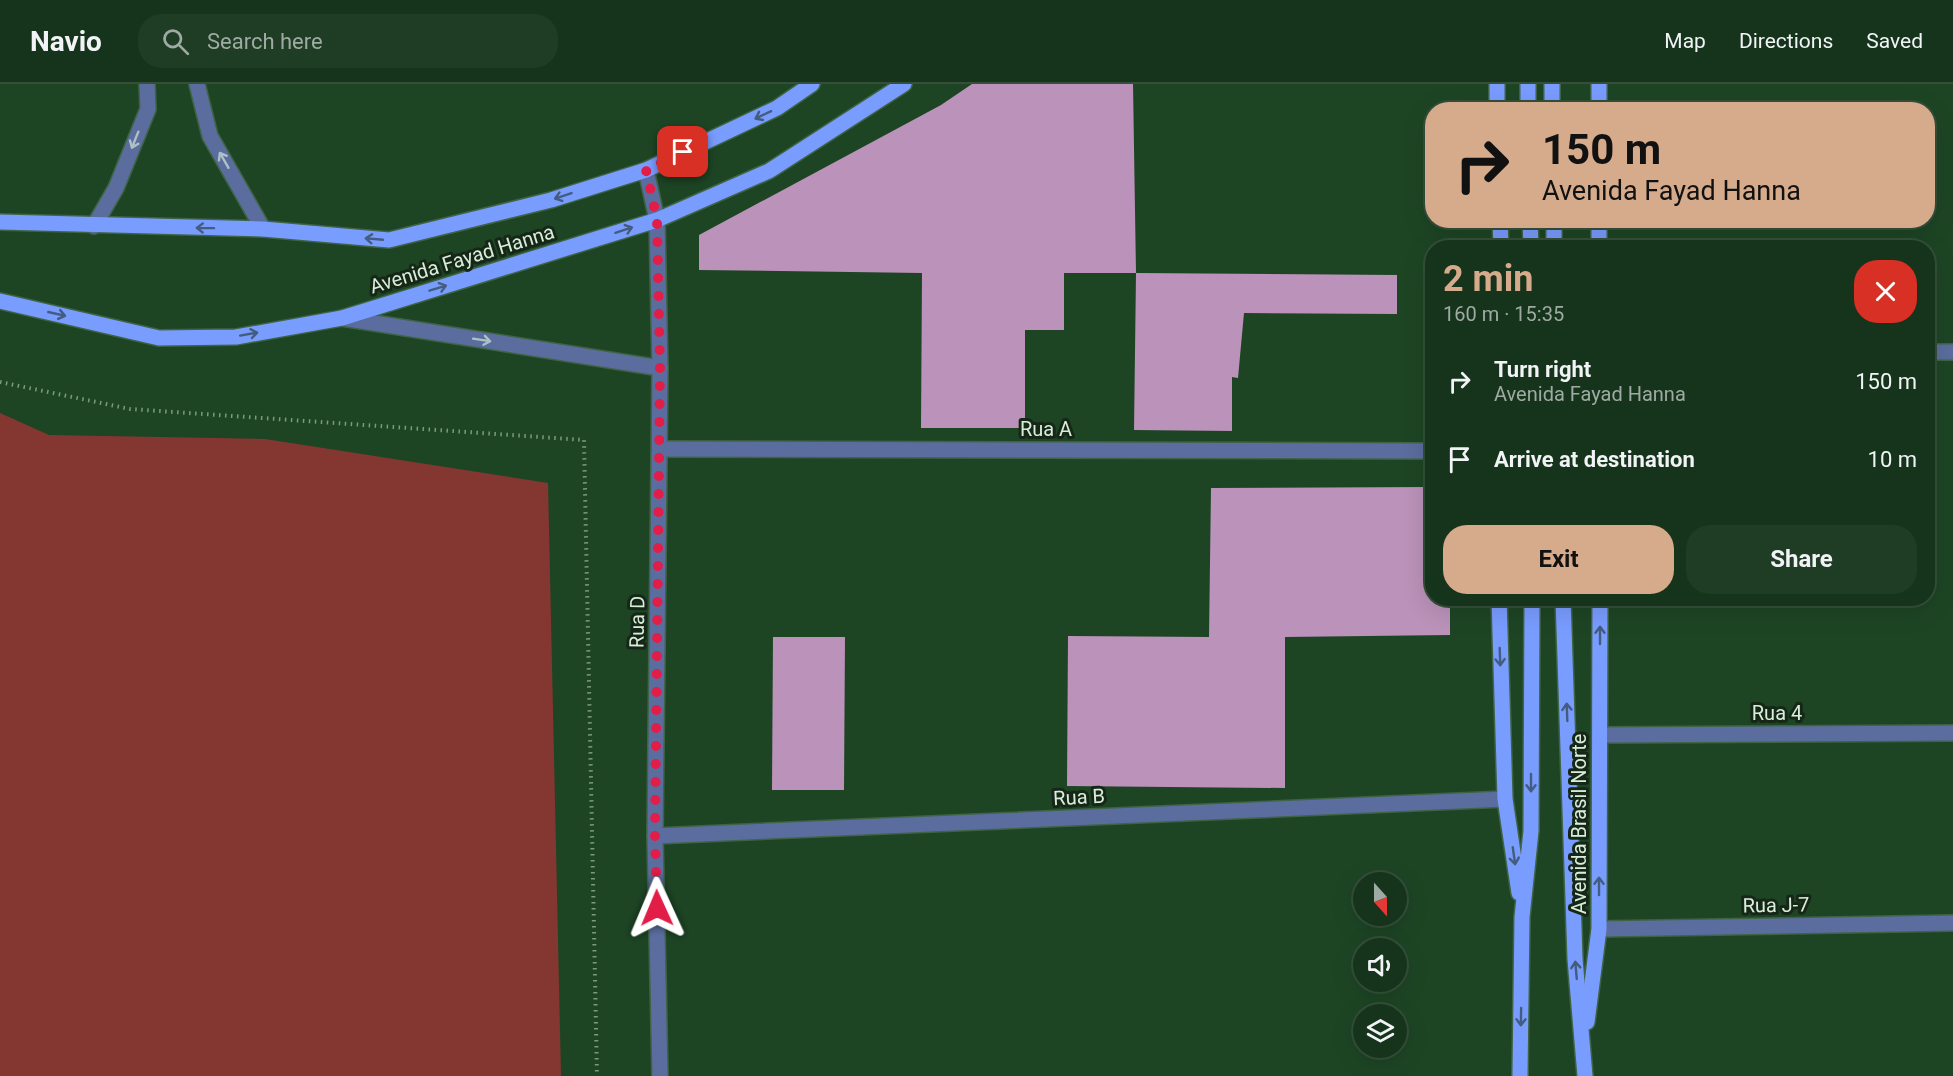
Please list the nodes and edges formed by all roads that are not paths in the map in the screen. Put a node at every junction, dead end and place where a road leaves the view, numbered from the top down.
1 (147, 84) edge
2 (197, 84) edge
3 (812, 84) edge
4 (904, 84) edge
5 (1497, 84) edge
6 (1528, 84) edge
7 (1552, 84) edge
8 (1599, 84) edge
9 (1497, 102) edge
10 (1528, 102) edge
11 (1552, 102) edge
12 (1599, 102) edge
13 (646, 170) junction
14 (657, 220) junction
15 (0, 222) edge
16 (94, 226) junction
17 (263, 229) junction
18 (0, 301) edge
19 (342, 318) junction
20 (1935, 352) edge
21 (1953, 352) edge
22 (660, 368) junction
23 (660, 450) junction
24 (1425, 452) edge
25 (1498, 606) edge
26 (1532, 606) edge
27 (1563, 606) edge
28 (1600, 606) edge
29 (1953, 733) edge
30 (1600, 735) junction
31 (1505, 798) junction
32 (655, 836) junction
33 (1522, 917) junction
34 (1953, 923) edge
35 (1599, 929) junction
36 (1584, 1049) junction
37 (660, 1076) edge
38 (1520, 1076) edge
39 (1585, 1076) edge

1 -> 16 street
17 -> 2 street
3 -> 13 main road, Avenida Fayad Hanna
4 - 14 main road, Avenida Fayad Hanna
5 - 9 main road
6 - 10 main road
7 - 11 main road
8 - 12 main road
13 - 14 street, Rua D
13 -> 17 main road, Avenida Fayad Hanna
19 -> 14 main road, Avenida Fayad Hanna
14 - 22 street, Rua D
15 - 16 main road, Avenida Fayad Hanna
17 -> 16 main road, Avenida Fayad Hanna
18 -> 19 main road, Avenida Fayad Hanna
19 -> 22 street
20 - 21 street
22 - 23 street, Rua D
23 - 24 street, Rua A
23 - 32 street, Rua D
25 -> 31 main road
26 -> 33 main road
36 -> 27 main road, Avenida Brasil Norte
30 -> 28 main road, Avenida Brasil Norte
29 - 30 street, Rua 4
35 -> 30 main road, Avenida Brasil Norte
31 - 32 street, Rua B
31 -> 33 main road
32 - 37 street, Rua D
33 -> 38 main road
34 - 35 street, Rua J-7
35 - 36 main road, Avenida Brasil Norte
36 - 39 main road, Avenida Brasil Norte

